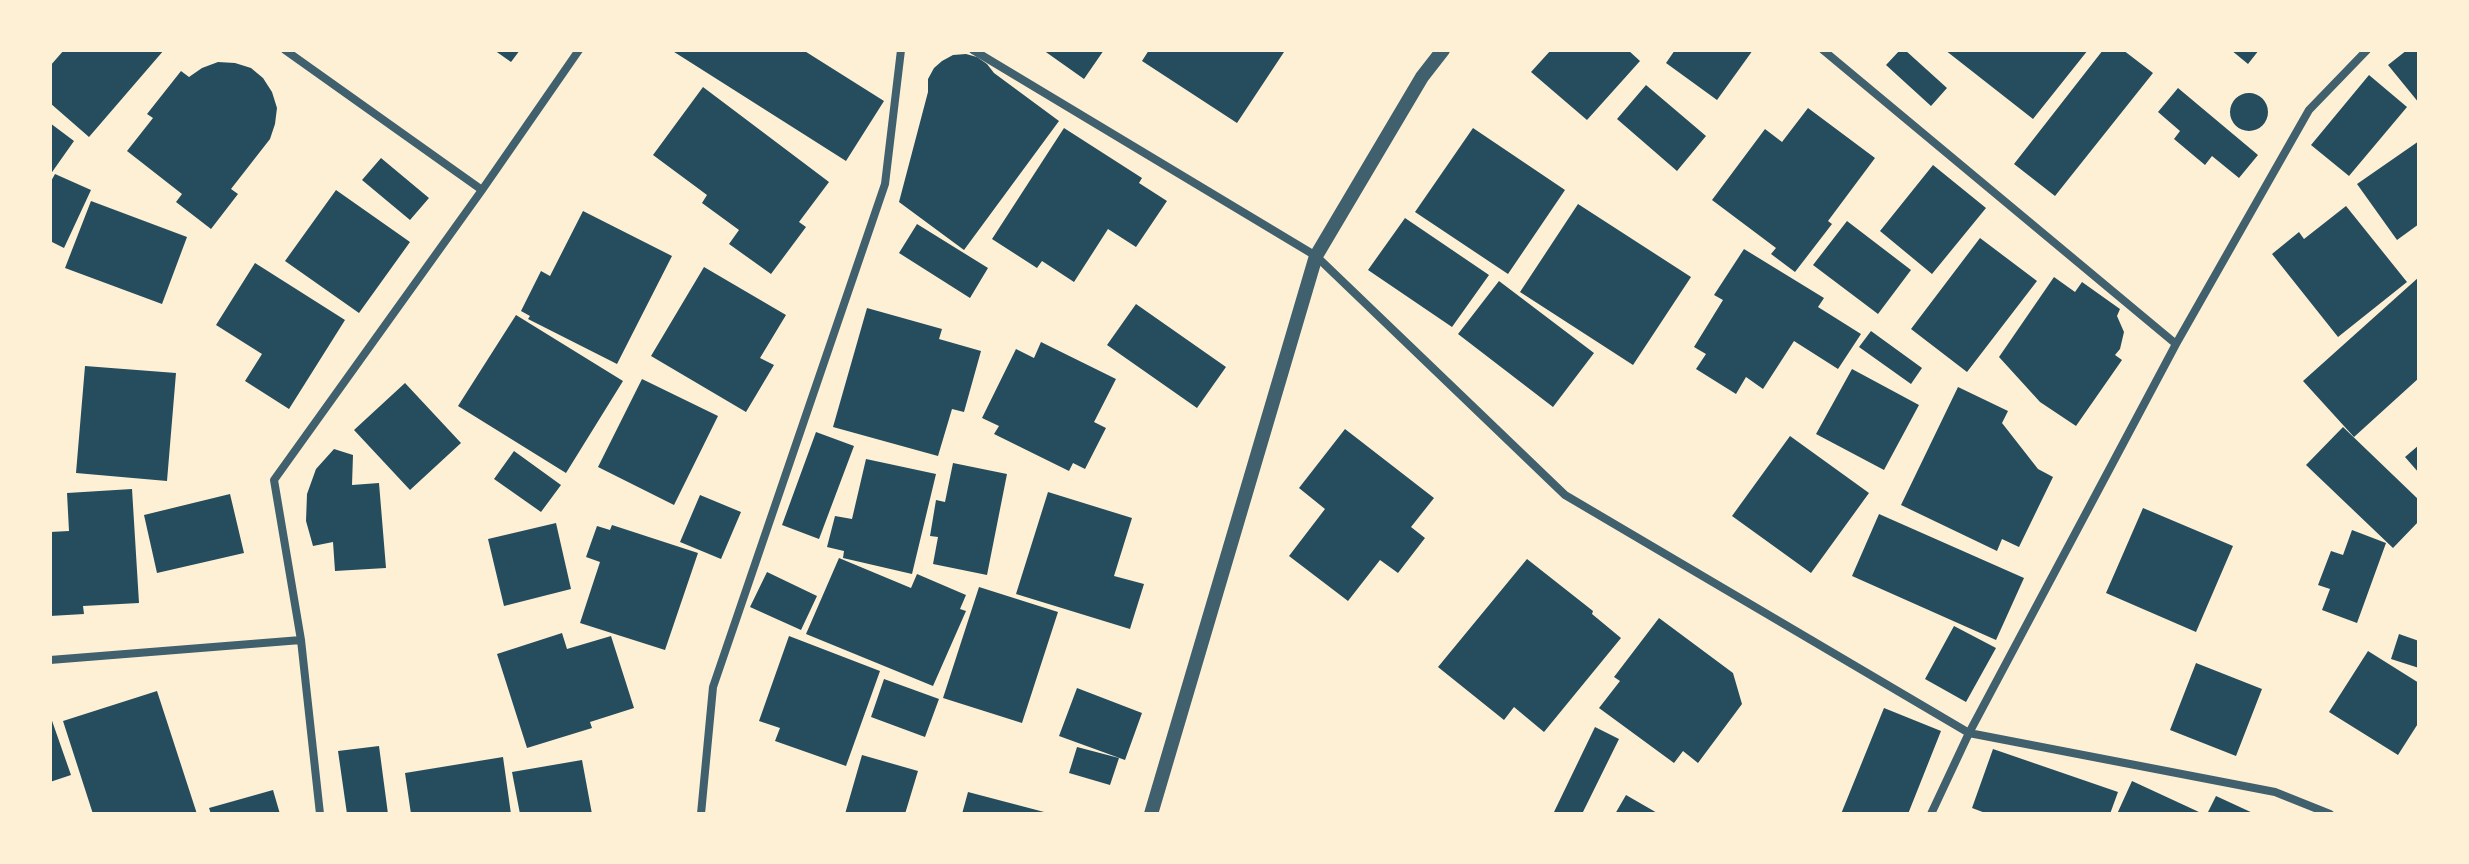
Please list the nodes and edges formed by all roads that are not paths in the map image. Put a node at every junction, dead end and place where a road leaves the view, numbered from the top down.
1 (285, 50) edge
2 (579, 50) edge
3 (901, 50) edge
4 (973, 50) edge
5 (1443, 50) edge
6 (1823, 50) edge
7 (2367, 50) edge
8 (482, 190) junction
9 (1316, 256) junction
10 (2176, 344) junction
11 (301, 640) junction
12 (50, 660) edge
13 (1969, 733) junction
14 (320, 814) edge
15 (701, 814) edge
16 (1151, 814) edge
17 (1931, 814) edge
18 (2330, 814) edge

1 - 8 street
2 - 8 street
3 - 15 street
4 - 9 street
5 - 9 street
6 - 10 street
7 - 10 street
8 - 11 street
9 - 13 street
9 - 16 street
10 - 13 street
11 - 12 street
11 - 14 street
13 - 17 street
13 - 18 street

